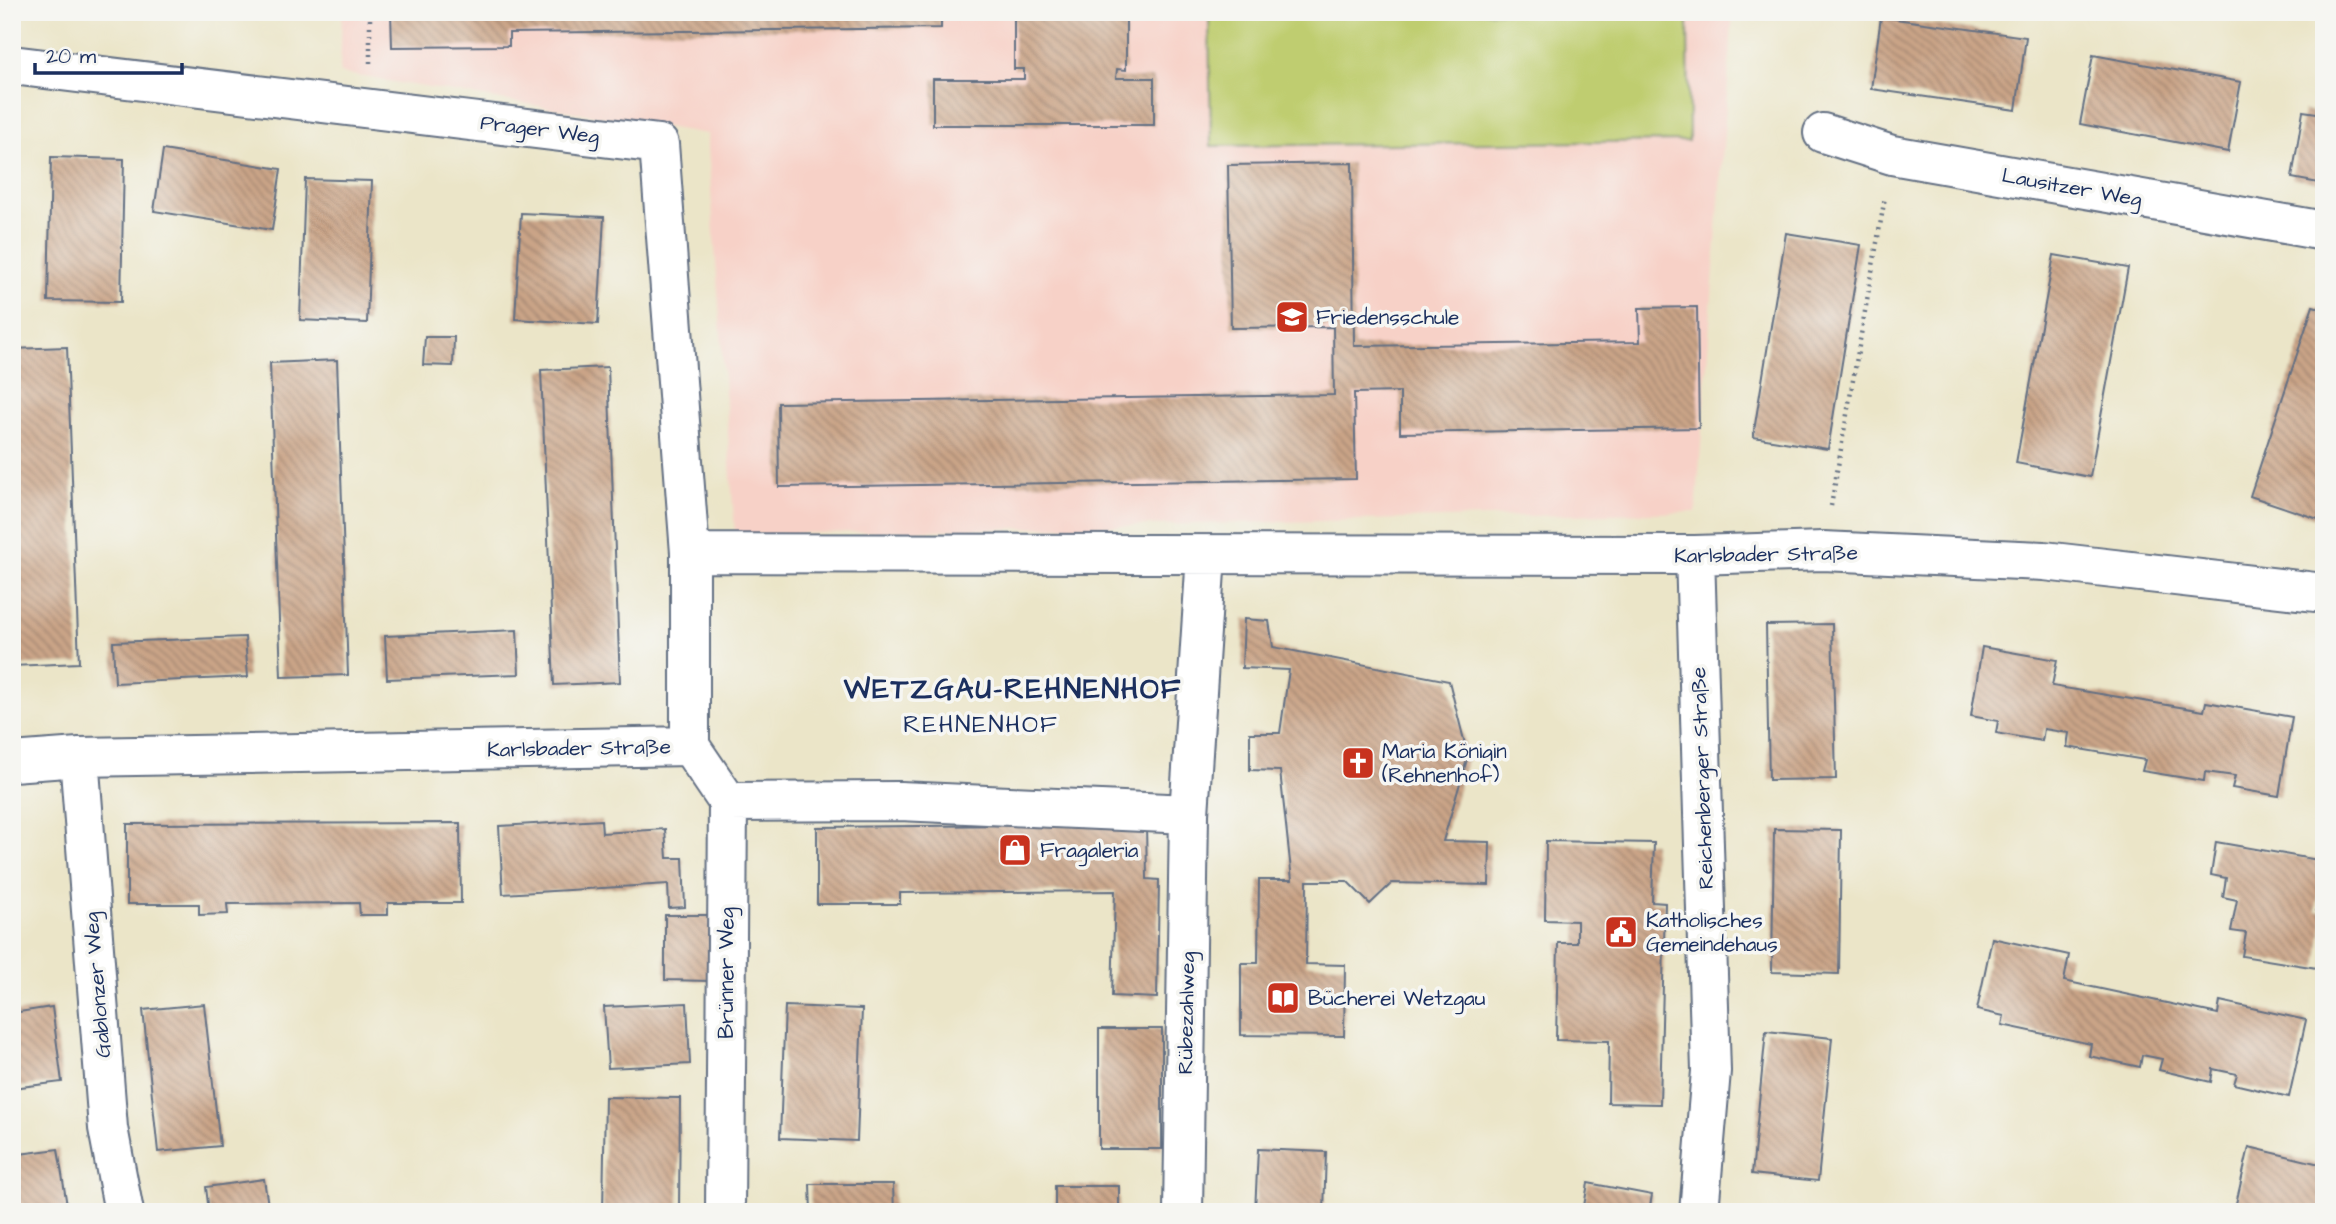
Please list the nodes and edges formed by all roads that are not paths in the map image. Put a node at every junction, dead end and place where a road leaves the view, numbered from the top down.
1 (12, 65) edge
2 (1823, 133) dead end
3 (2324, 231) edge
4 (690, 553) junction
5 (1206, 555) junction
6 (1695, 555) junction
7 (2324, 593) edge
8 (690, 746) junction
9 (79, 757) junction
10 (12, 762) edge
11 (727, 802) junction
12 (1189, 814) junction
13 (124, 1212) edge
14 (725, 1212) edge
15 (1183, 1212) edge
16 (1699, 1212) edge

1 - 4 street, Prager Weg
2 - 3 street, Lausitzer Weg
4 - 5 street, Karlsbader Straße
4 - 8 street, Karlsbader Straße
5 - 6 street, Karlsbader Straße
5 - 12 street
6 - 7 street, Karlsbader Straße
6 - 16 street, Reichenberger Straße
8 - 9 street, Karlsbader Straße
8 - 11 street
9 - 10 street, Karlsbader Straße
9 - 13 street, Gablonzer Weg
11 - 12 street
11 - 14 street, Brünner Weg
12 - 15 street, Rübezahlweg

